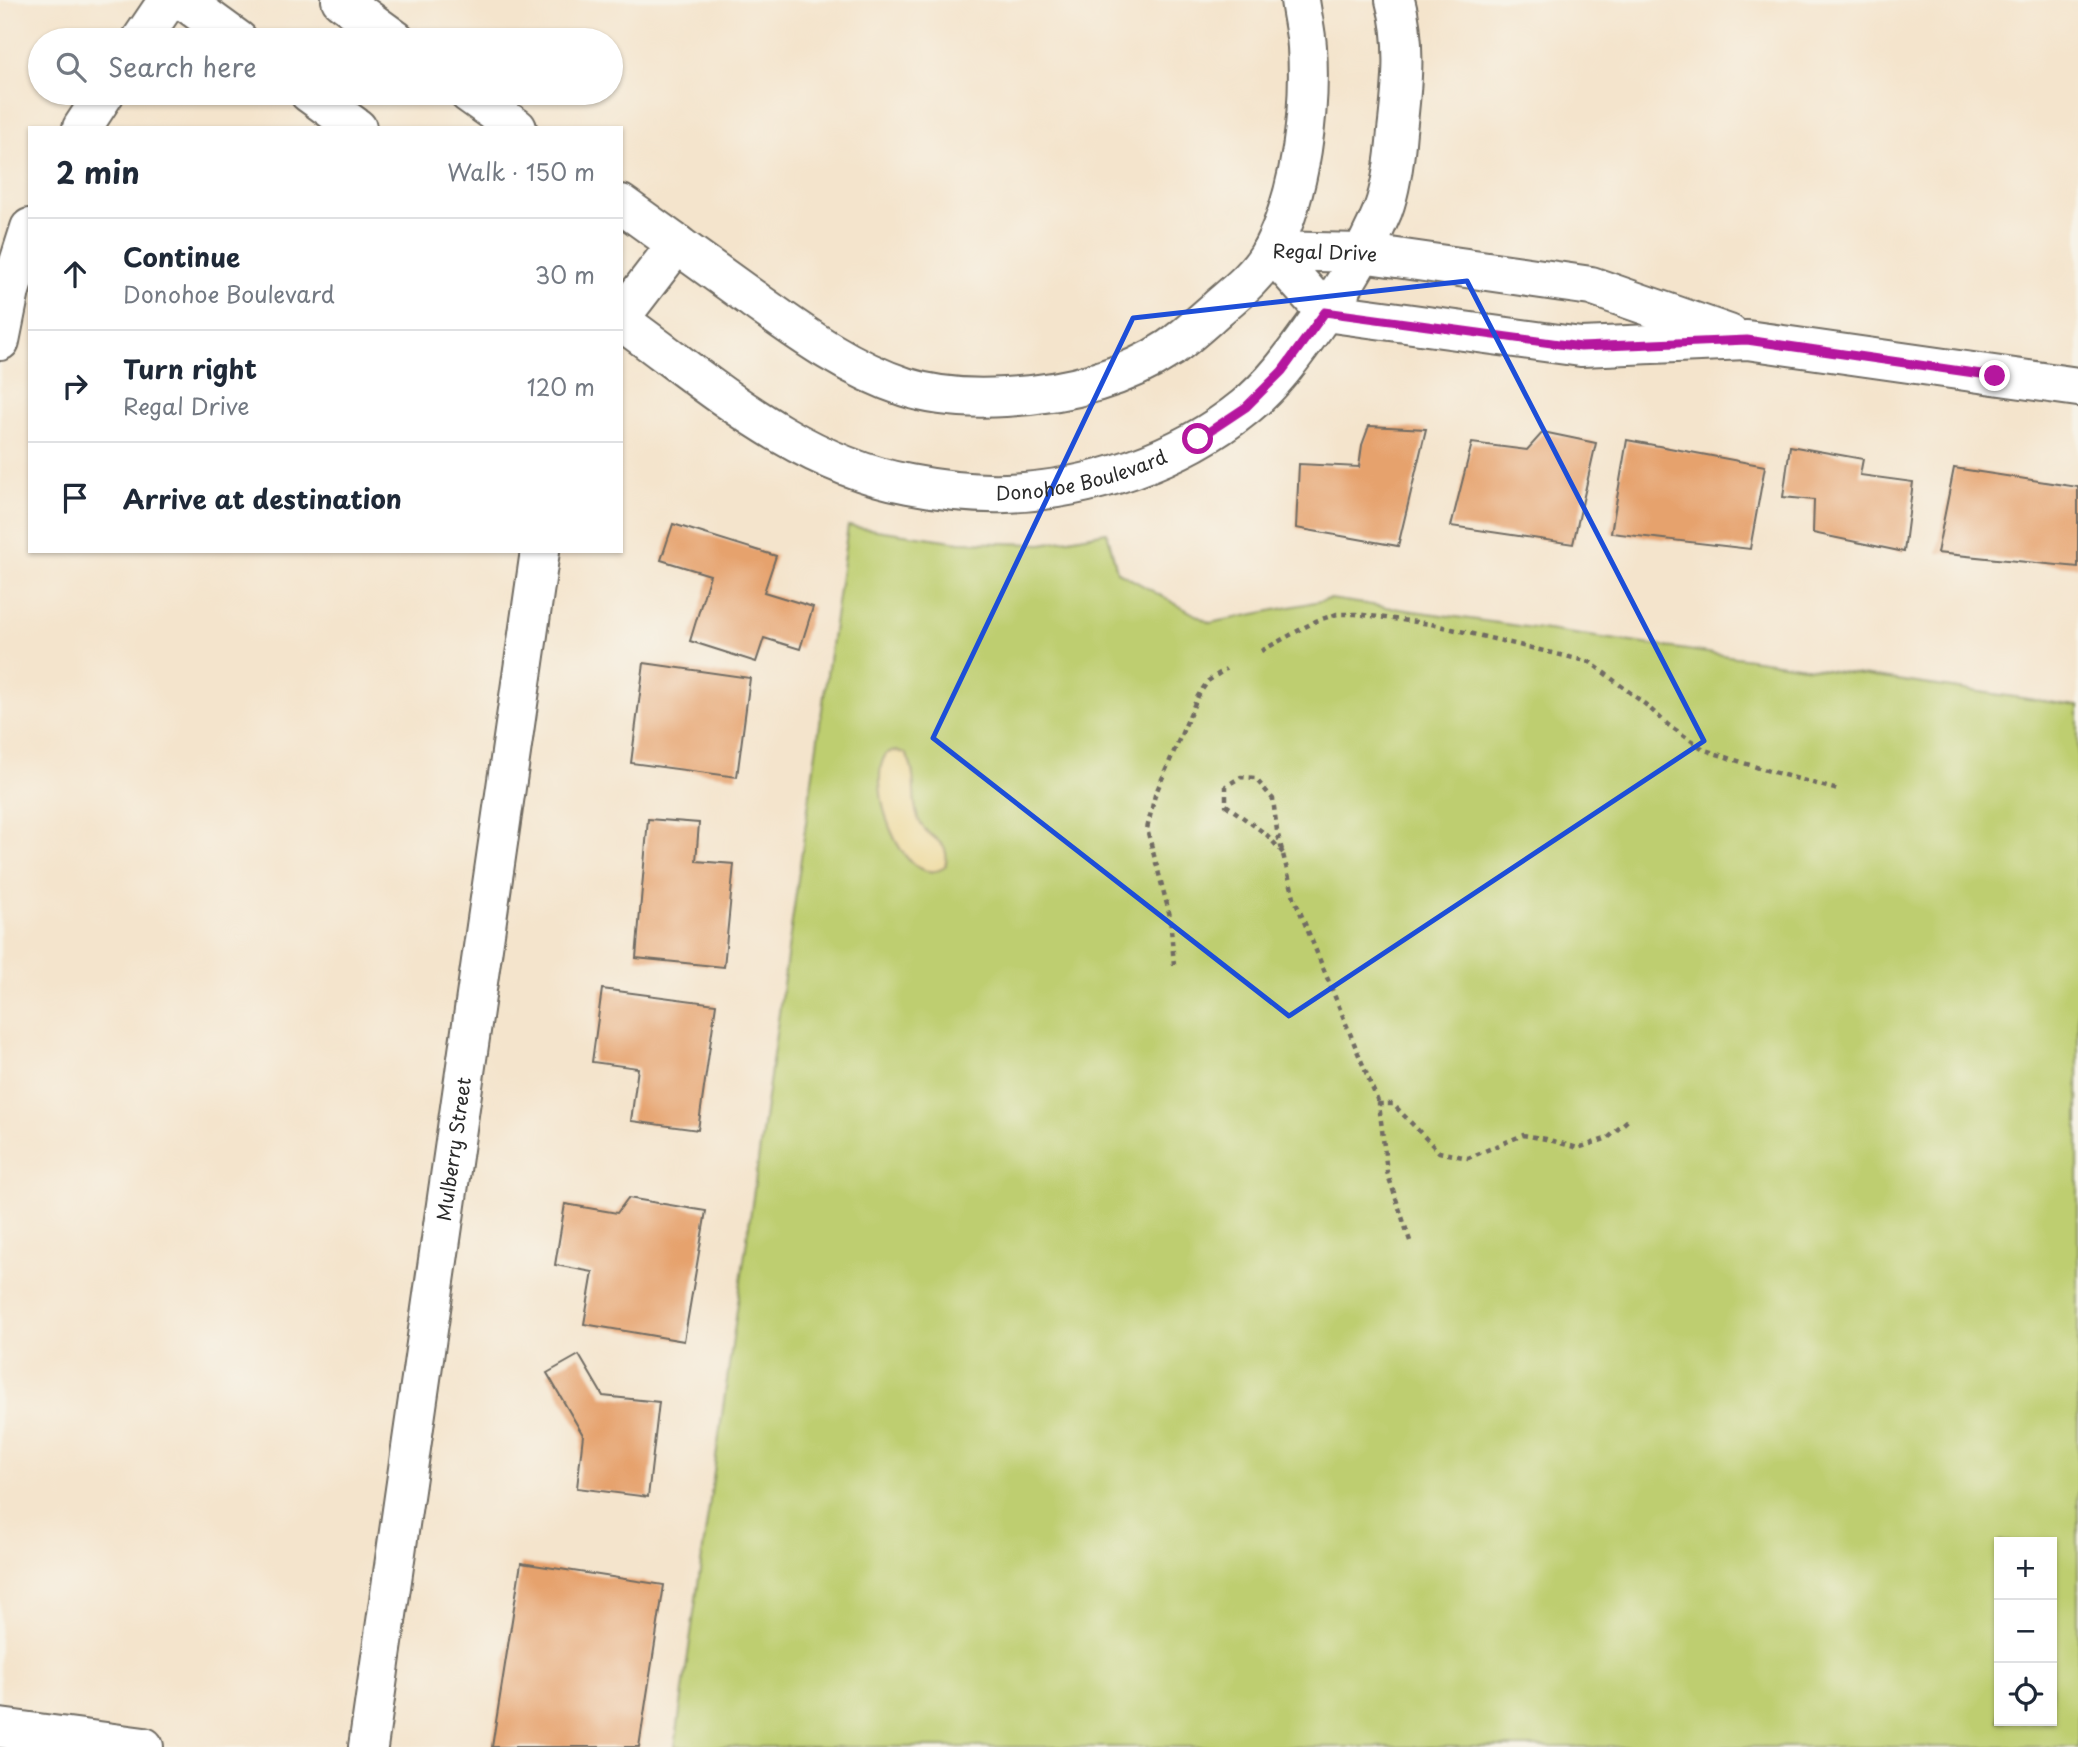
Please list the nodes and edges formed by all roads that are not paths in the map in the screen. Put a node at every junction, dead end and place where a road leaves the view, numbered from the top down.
1 (168, 0) edge
2 (183, 0) edge
3 (341, 0) edge
4 (1300, 0) edge
5 (1395, 0) edge
6 (149, 28) edge
7 (222, 28) edge
8 (380, 28) edge
9 (97, 105) edge
10 (325, 105) edge
11 (485, 105) edge
12 (83, 126) edge
13 (354, 126) edge
14 (514, 126) edge
15 (623, 205) edge
16 (28, 234) edge
17 (677, 244) junction
18 (1271, 251) junction
19 (1362, 253) junction
20 (1325, 312) junction
21 (623, 316) edge
22 (623, 320) edge
23 (1747, 340) junction
24 (0, 341) edge
25 (2078, 387) edge
26 (540, 553) edge
27 (0, 1728) edge
28 (144, 1747) edge
29 (368, 1747) edge

1 - 6 street
2 - 7 street
3 - 8 street
4 - 18 street
5 - 19 street, Donohoe Boulevard
9 - 12 street
10 - 13 street
11 - 14 street
15 - 17 street
16 - 24 street
17 - 18 street
17 - 21 street
18 - 19 street, Regal Drive
18 - 20 street, Regal Drive
19 - 20 street, Donohoe Boulevard
19 - 23 street, Regal Drive
20 - 22 street, Donohoe Boulevard
20 - 23 street, Regal Drive
23 - 25 street, Regal Drive
26 - 29 street, Mulberry Street
27 - 28 street

